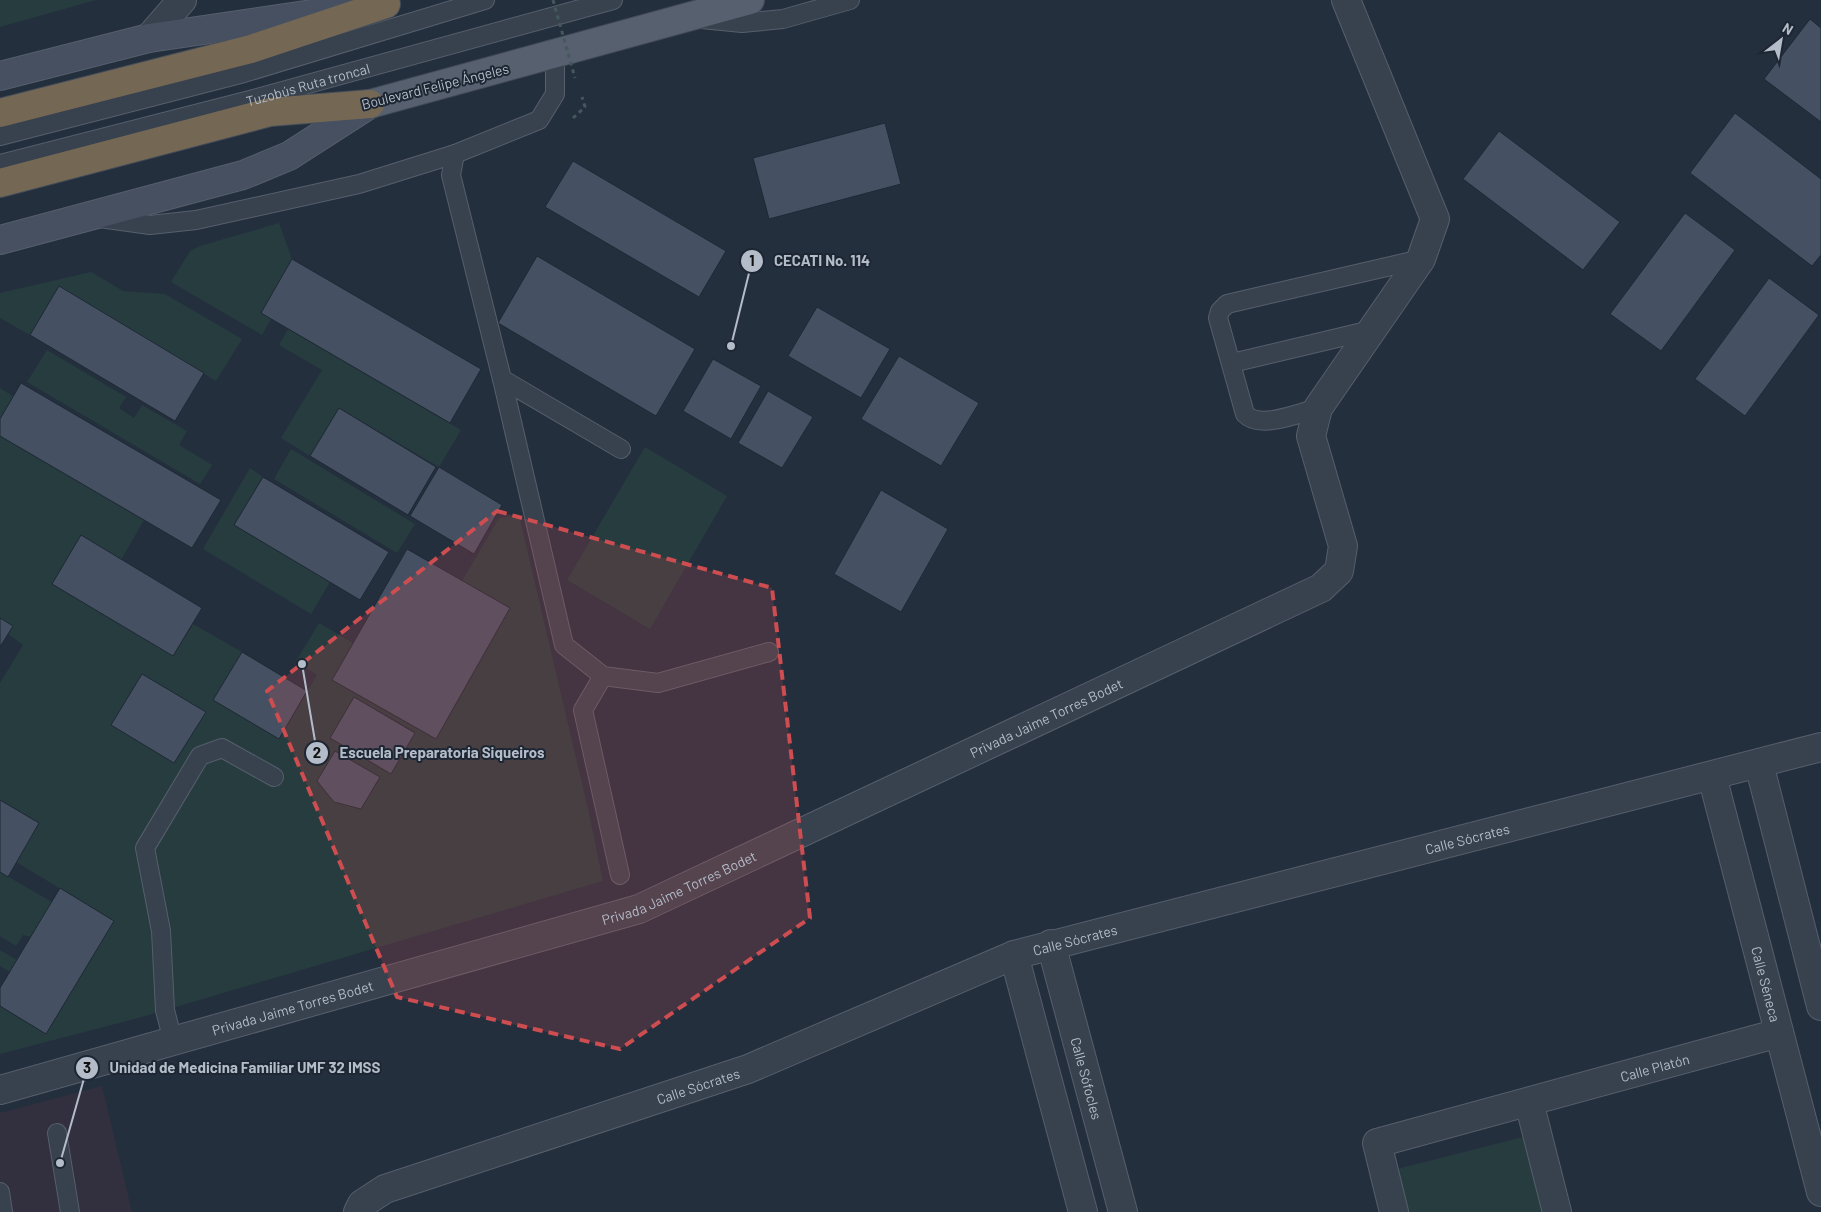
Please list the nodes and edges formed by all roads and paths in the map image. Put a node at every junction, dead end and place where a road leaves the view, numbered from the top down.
1 (182, 0) edge
2 (485, 0) edge
3 (553, 0) edge
4 (614, 0) edge
5 (750, 0) edge
6 (850, 0) edge
7 (1346, 0) edge
8 (391, 2) edge
9 (689, 17) junction
10 (149, 38) junction
11 (555, 55) junction
12 (247, 61) junction
13 (0, 76) edge
14 (575, 78) dead end
15 (370, 104) junction
16 (260, 106) junction
17 (0, 113) edge
18 (0, 136) edge
19 (455, 154) junction
20 (0, 164) edge
21 (0, 183) edge
22 (92, 217) junction
23 (0, 240) edge
24 (1421, 259) junction
25 (1371, 330) junction
26 (1232, 363) junction
27 (502, 378) junction
28 (1318, 408) junction
29 (621, 449) dead end
30 (769, 652) dead end
31 (604, 676) junction
32 (1821, 747) edge
33 (1759, 764) junction
34 (1712, 776) junction
35 (274, 777) dead end
36 (620, 875) dead end
37 (1051, 944) junction
38 (1014, 955) junction
39 (1821, 1006) edge
40 (1779, 1033) junction
41 (173, 1041) junction
42 (0, 1090) edge
43 (1530, 1102) junction
44 (57, 1133) dead end
45 (0, 1192) edge
46 (1821, 1192) edge
47 (3, 1212) edge
48 (70, 1212) edge
49 (358, 1212) edge
50 (1083, 1212) edge
51 (1123, 1212) edge
52 (1394, 1212) edge
53 (1557, 1212) edge

1 - 10 street
2 - 12 lane, Tuzobús Ruta troncal
3 - 14 path, bridge
4 - 16 lane, Tuzobús Ruta troncal
5 - 9 main road, Boulevard Felipe Ángeles
6 - 9 lane
7 - 24 street
8 - 10 main road
8 - 12 highway
9 - 11 main road, Boulevard Felipe Ángeles
10 - 13 main road
11 - 15 main road, Boulevard Felipe Ángeles
11 - 19 lane
12 - 17 highway
12 - 18 lane, Tuzobús Ruta troncal
15 - 16 highway, Boulevard Felipe Ángeles
15 - 22 main road
16 - 20 lane, Tuzobús Ruta troncal
16 - 21 highway, Boulevard Felipe Ángeles
19 - 22 lane
19 - 27 lane
22 - 23 main road
24 - 25 street
24 - 26 lane
25 - 26 lane
25 - 28 street
26 - 28 lane
27 - 29 lane
27 - 31 lane
28 - 41 street, Privada Jaime Torres Bodet
30 - 31 lane
31 - 36 lane
32 - 33 street, Calle Sócrates
33 - 34 street, Calle Sócrates
33 - 39 street
34 - 37 street, Calle Sócrates
34 - 40 street, Calle Séneca
35 - 41 lane
37 - 38 street, Calle Sócrates
37 - 51 street, Calle Sófocles
38 - 49 street, Calle Sócrates
38 - 50 street
40 - 43 street, Calle Platón
40 - 46 street, Calle Séneca
41 - 42 street, Privada Jaime Torres Bodet
43 - 52 street, Calle Platón
43 - 53 street
44 - 48 lane
45 - 47 lane

